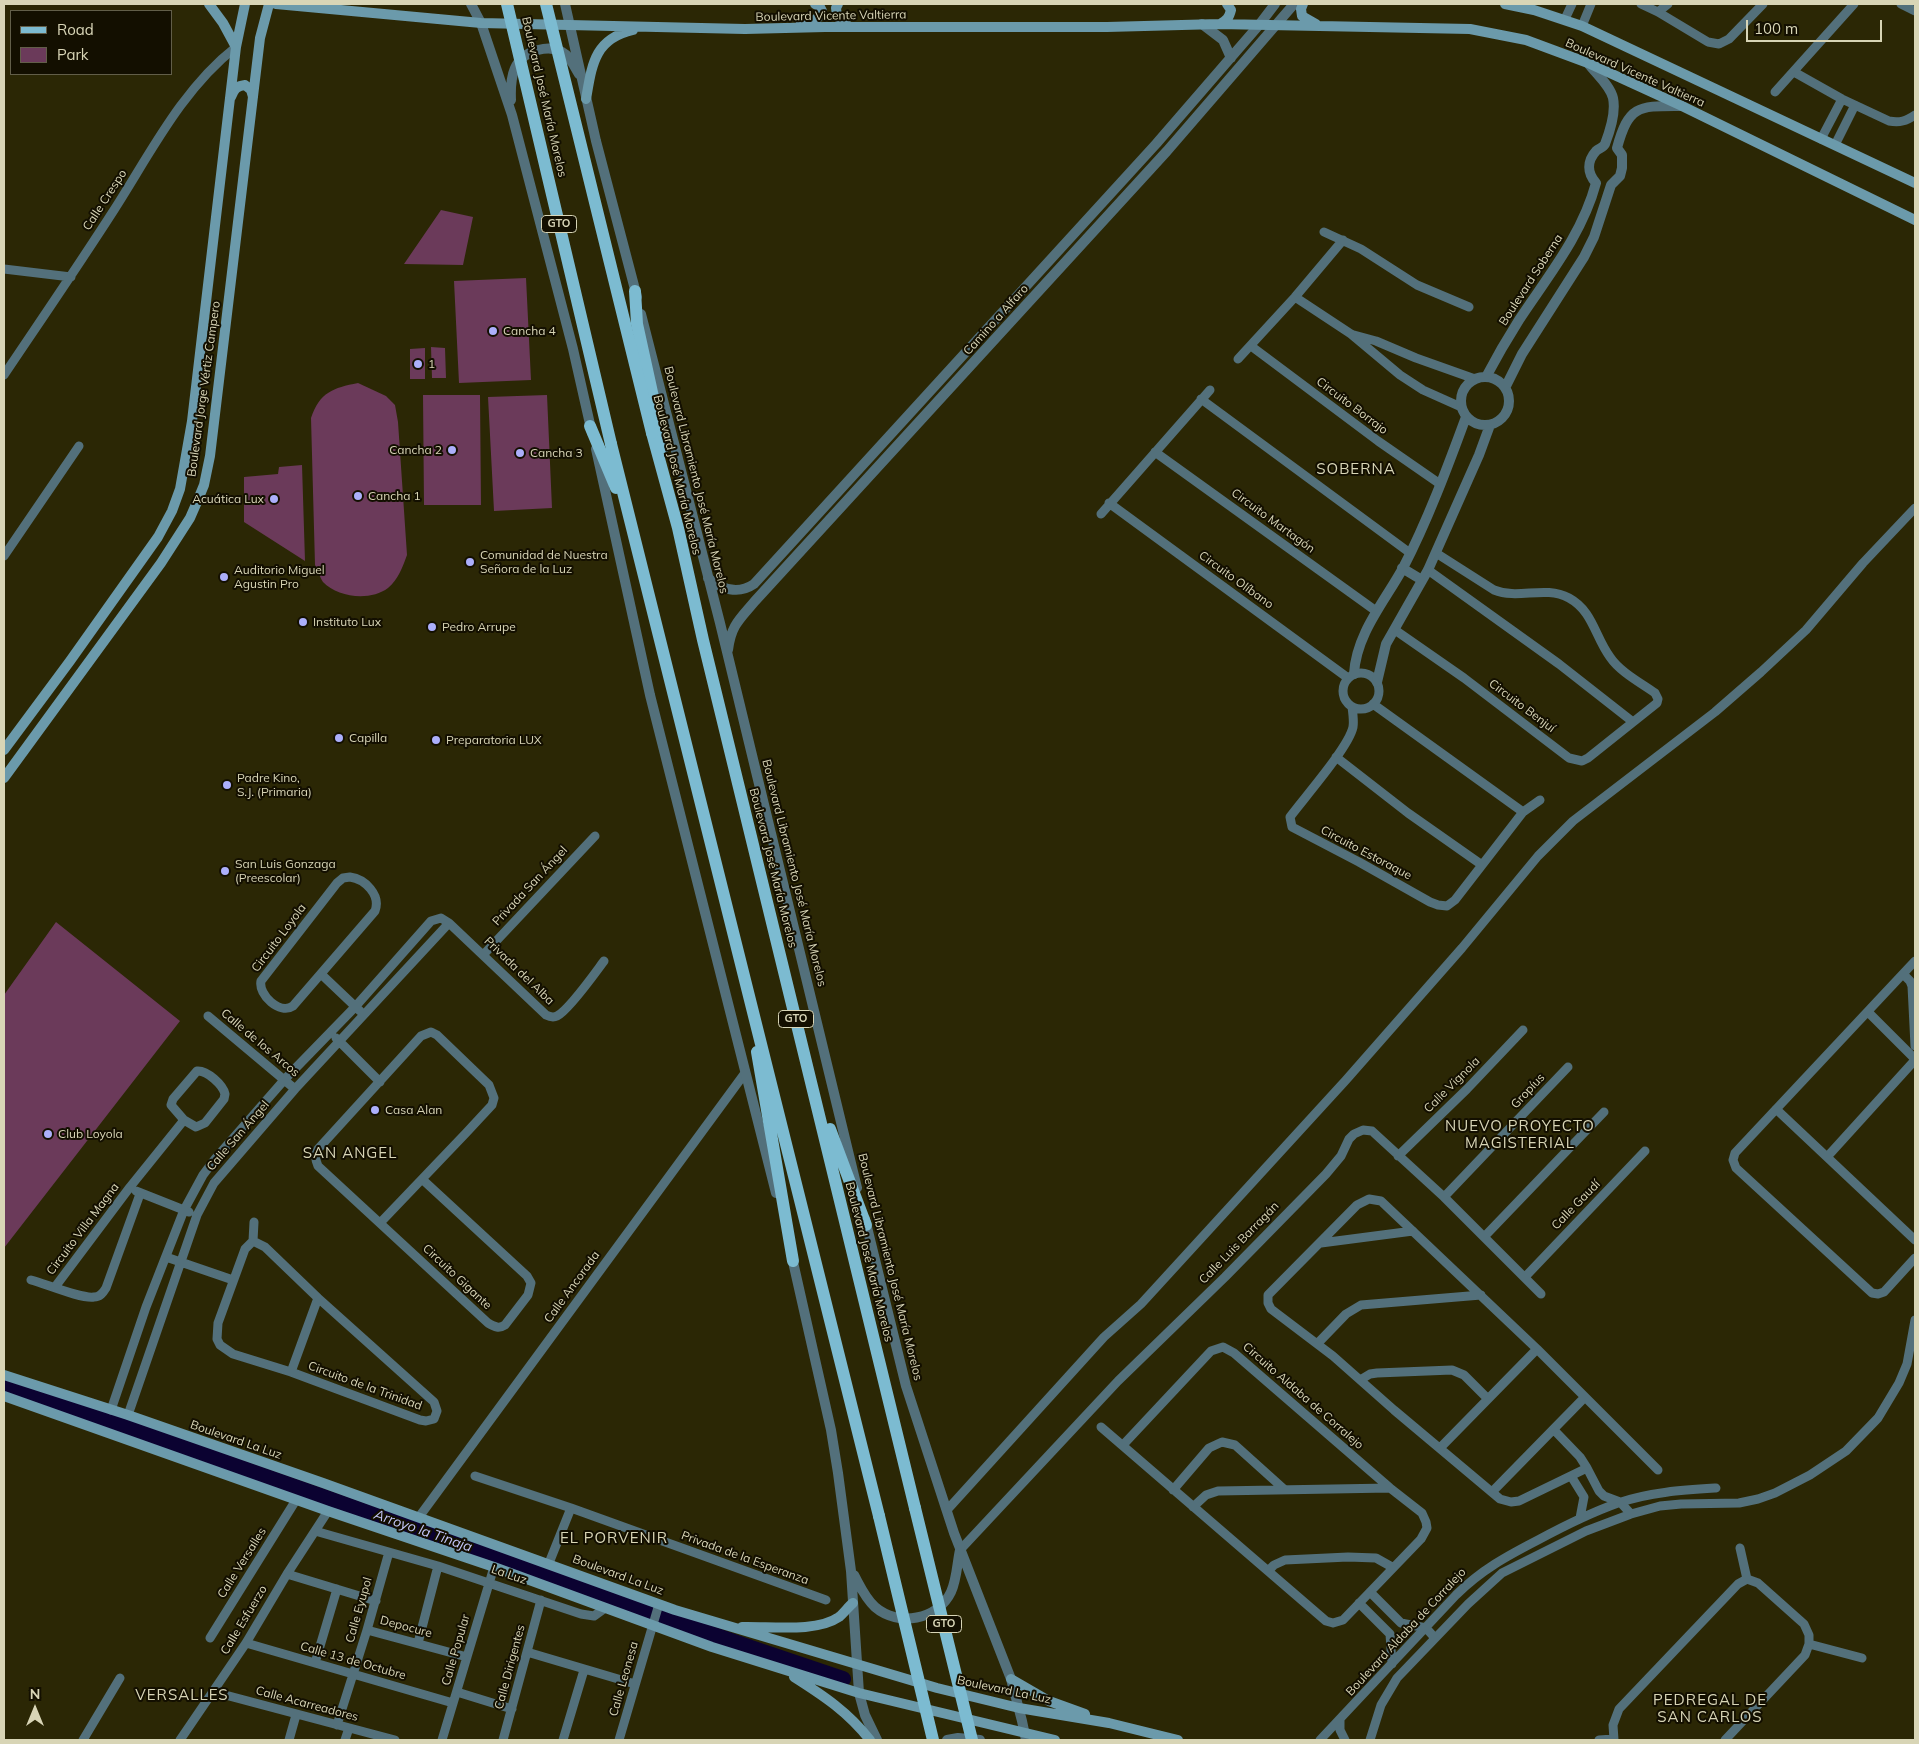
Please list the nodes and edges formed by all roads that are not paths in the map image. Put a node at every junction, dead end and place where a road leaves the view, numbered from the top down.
1 (209, 4) edge
2 (245, 4) edge
3 (269, 4) edge
4 (276, 4) edge
5 (471, 4) edge
6 (508, 4) edge
7 (546, 4) edge
8 (565, 4) edge
9 (815, 4) edge
10 (838, 4) edge
11 (1227, 4) edge
12 (1275, 4) edge
13 (1294, 4) edge
14 (1303, 4) edge
15 (1505, 4) edge
16 (1572, 4) edge
17 (1591, 4) edge
18 (1668, 4) edge
19 (1762, 4) edge
20 (1854, 4) edge
21 (1901, 4) edge
22 (1647, 5) edge
23 (1915, 11) edge
24 (1658, 12) junction
25 (1566, 19) junction
26 (481, 23) junction
27 (1202, 24) junction
28 (1219, 24) junction
29 (1259, 25) junction
30 (1317, 25) junction
31 (570, 26) junction
32 (1275, 26) junction
33 (1582, 26) junction
34 (648, 27) junction
35 (849, 27) junction
36 (788, 29) junction
37 (236, 47) junction
38 (1231, 58) junction
39 (1588, 63) junction
40 (1794, 72) junction
41 (582, 78) junction
42 (1775, 92) dead end
43 (253, 98) junction
44 (586, 99) junction
45 (1842, 100) junction
46 (229, 103) junction
47 (1855, 105) junction
48 (1682, 106) junction
49 (512, 115) junction
50 (1915, 115) edge
51 (1821, 139) junction
52 (1834, 145) junction
53 (1604, 146) junction
54 (1618, 148) junction
55 (1596, 183) junction
56 (1915, 184) edge
57 (1611, 186) junction
58 (1915, 220) edge
59 (1324, 232) dead end
60 (1343, 240) junction
61 (4, 269) edge
62 (71, 277) junction
63 (1022, 290) junction
64 (635, 291) junction
65 (1295, 297) junction
66 (1033, 298) junction
67 (1469, 307) dead end
68 (1351, 334) junction
69 (1250, 346) junction
70 (1238, 359) dead end
71 (4, 375) edge
72 (1481, 378) junction
73 (1505, 388) junction
74 (1210, 390) dead end
75 (1202, 399) junction
76 (1461, 407) junction
77 (910, 413) junction
78 (1466, 417) junction
79 (921, 421) junction
80 (1490, 425) junction
81 (590, 426) junction
82 (79, 446) dead end
83 (1155, 452) junction
84 (1440, 484) junction
85 (1109, 503) junction
86 (1915, 508) edge
87 (1101, 514) dead end
88 (678, 528) junction
89 (634, 531) junction
90 (1410, 553) junction
91 (1436, 553) junction
92 (4, 556) edge
93 (1402, 568) junction
94 (1428, 570) junction
95 (708, 578) junction
96 (1422, 580) junction
97 (1376, 611) junction
98 (1395, 630) junction
99 (727, 656) junction
100 (1351, 676) junction
101 (1377, 682) junction
102 (1374, 704) junction
103 (1352, 707) junction
104 (1633, 722) junction
105 (4, 750) edge
106 (1336, 757) junction
107 (4, 778) edge
108 (1540, 800) dead end
109 (1523, 812) junction
110 (595, 836) dead end
111 (1482, 865) junction
112 (450, 923) junction
113 (484, 954) junction
114 (604, 961) dead end
115 (1915, 961) edge
116 (321, 974) junction
117 (1903, 974) junction
118 (355, 1007) junction
119 (1868, 1012) junction
120 (364, 1014) junction
121 (208, 1016) dead end
122 (758, 1029) junction
123 (1522, 1030) dead end
124 (331, 1033) junction
125 (339, 1041) junction
126 (1915, 1046) edge
127 (1915, 1059) edge
128 (1568, 1067) dead end
129 (745, 1073) junction
130 (810, 1075) junction
131 (285, 1079) junction
132 (380, 1082) junction
133 (295, 1089) junction
134 (1776, 1109) junction
135 (1604, 1112) dead end
136 (184, 1120) junction
137 (1645, 1151) dead end
138 (1398, 1156) junction
139 (1827, 1157) junction
140 (423, 1180) junction
141 (130, 1187) junction
142 (140, 1194) junction
143 (1444, 1197) junction
144 (184, 1210) junction
145 (196, 1215) junction
146 (254, 1222) dead end
147 (380, 1223) junction
148 (866, 1225) junction
149 (1414, 1232) junction
150 (1484, 1237) junction
151 (1915, 1240) edge
152 (253, 1241) junction
153 (1321, 1243) junction
154 (166, 1257) junction
155 (1915, 1258) edge
156 (793, 1261) junction
157 (181, 1262) junction
158 (1525, 1277) junction
159 (32, 1280) dead end
160 (233, 1280) junction
161 (55, 1287) junction
162 (1541, 1294) dead end
163 (1481, 1295) junction
164 (318, 1298) junction
165 (1915, 1320) edge
166 (1318, 1343) junction
167 (1537, 1349) junction
168 (292, 1372) junction
169 (4, 1375) edge
170 (1360, 1380) junction
171 (4, 1396) edge
172 (1488, 1398) junction
173 (1585, 1398) junction
174 (112, 1410) junction
175 (128, 1415) junction
176 (1101, 1427) dead end
177 (1554, 1430) junction
178 (1123, 1445) junction
179 (1440, 1448) junction
180 (1587, 1468) junction
181 (1658, 1470) dead end
182 (475, 1476) dead end
183 (1571, 1476) junction
184 (1390, 1488) junction
185 (1716, 1488) dead end
186 (1173, 1490) junction
187 (1285, 1490) junction
188 (1598, 1491) junction
189 (1492, 1492) junction
190 (1584, 1497) junction
191 (296, 1500) junction
192 (1620, 1502) junction
193 (1193, 1507) junction
194 (571, 1508) junction
195 (947, 1510) junction
196 (328, 1511) junction
197 (1631, 1514) junction
198 (419, 1517) junction
199 (1580, 1518) junction
200 (315, 1531) junction
201 (1740, 1548) dead end
202 (960, 1550) junction
203 (389, 1552) junction
204 (549, 1563) junction
205 (438, 1566) junction
206 (494, 1567) junction
207 (1392, 1567) junction
208 (852, 1571) junction
209 (1268, 1571) junction
210 (287, 1574) junction
211 (1747, 1579) junction
212 (490, 1582) junction
213 (337, 1589) junction
214 (1370, 1592) junction
215 (541, 1600) junction
216 (826, 1600) dead end
217 (376, 1601) junction
218 (853, 1603) junction
219 (1359, 1603) junction
220 (659, 1607) junction
221 (605, 1608) junction
222 (653, 1623) junction
223 (1401, 1623) junction
224 (732, 1627) junction
225 (1426, 1628) junction
226 (367, 1630) junction
227 (1390, 1634) junction
228 (210, 1638) dead end
229 (1435, 1638) junction
230 (246, 1643) junction
231 (418, 1643) junction
232 (1809, 1644) junction
233 (528, 1652) junction
234 (467, 1657) junction
235 (1862, 1658) dead end
236 (315, 1663) junction
237 (857, 1664) junction
238 (1392, 1664) junction
239 (584, 1670) junction
240 (783, 1670) junction
241 (353, 1674) junction
242 (120, 1678) dead end
243 (1011, 1679) junction
244 (635, 1684) junction
245 (214, 1692) junction
246 (457, 1692) junction
247 (859, 1693) junction
248 (453, 1703) junction
249 (1019, 1708) junction
250 (512, 1709) junction
251 (296, 1715) junction
252 (1340, 1720) junction
253 (1109, 1724) junction
254 (337, 1725) junction
255 (349, 1728) junction
256 (1025, 1737) edge
257 (84, 1740) edge
258 (184, 1740) edge
259 (288, 1740) edge
260 (345, 1740) edge
261 (395, 1740) edge
262 (442, 1740) edge
263 (503, 1740) edge
264 (562, 1740) edge
265 (619, 1740) edge
266 (870, 1740) edge
267 (877, 1740) edge
268 (933, 1740) edge
269 (947, 1740) edge
270 (972, 1740) edge
271 (980, 1740) edge
272 (1056, 1740) edge
273 (1178, 1740) edge
274 (1320, 1740) edge
275 (1344, 1740) edge
276 (1370, 1740) edge
277 (1599, 1740) edge
278 (1614, 1740) edge
279 (1725, 1740) edge

1 - 37 main road
2 - 37 main road, Boulevard Jorge Vértiz Campero
3 - 43 main road, Boulevard Jorge Vértiz Campero
4 - 26 main road, Boulevard Vicente Valtierra
5 - 26 street
6 - 89 main road, Boulevard José María Morelos / GTO, bridge
7 - 88 main road, Boulevard José María Morelos / GTO, bridge
8 - 31 street, Boulevard Libramiento José María Morelos
9 - 36 main road
10 - 35 main road
11 - 28 main road
12 - 29 street, Camino a Alfaro
13 - 32 street, Camino a Alfaro
14 - 30 main road
15 - 25 main road, Boulevard Vicente Valtierra
16 - 25 street
17 - 33 street
18 - 24 street
19 - 24 street
20 - 40 street
21 - 23 street
22 - 24 street
25 - 33 main road, Boulevard Vicente Valtierra
26 - 31 main road, Boulevard Vicente Valtierra
26 - 49 street
27 - 28 main road, Boulevard Vicente Valtierra
27 - 35 main road, Boulevard Vicente Valtierra
27 - 38 street
28 - 29 main road, Boulevard Vicente Valtierra
29 - 32 main road, Boulevard Vicente Valtierra
29 - 38 street, Camino a Alfaro
30 - 32 main road, Boulevard Vicente Valtierra
30 - 39 main road, Boulevard Vicente Valtierra
31 - 34 main road, Boulevard Vicente Valtierra
31 - 41 street, Boulevard Libramiento José María Morelos
32 - 66 street, Camino a Alfaro
33 - 51 main road, Boulevard Vicente Valtierra
34 - 36 main road, Boulevard Vicente Valtierra
34 - 44 main road
35 - 36 main road, Boulevard Vicente Valtierra
37 - 46 main road, Boulevard Jorge Vértiz Campero
37 - 62 street, Calle Crespo
38 - 63 street, Camino a Alfaro
39 - 48 main road, Boulevard Vicente Valtierra
39 - 53 street
40 - 42 street
40 - 45 street
41 - 44 street, Boulevard Libramiento José María Morelos
41 - 49 street
43 - 46 main road
43 - 107 main road, Boulevard Jorge Vértiz Campero
44 - 64 street, Boulevard Libramiento José María Morelos
45 - 47 street
45 - 51 street
46 - 105 main road, Boulevard Jorge Vértiz Campero
47 - 50 street
47 - 52 street
48 - 54 street
48 - 58 main road, Boulevard Vicente Valtierra
49 - 81 street
51 - 52 main road, Boulevard Vicente Valtierra
52 - 56 main road, Boulevard Vicente Valtierra
53 - 54 street
53 - 55 street
54 - 57 street
55 - 57 street
55 - 72 street, Boulevard Soberna
57 - 73 street
59 - 60 street
60 - 65 street
60 - 67 street
61 - 62 street
62 - 71 street, Calle Crespo
63 - 66 street
63 - 77 street, Camino a Alfaro
64 - 88 main road
64 - 95 street, Boulevard Libramiento José María Morelos
65 - 68 street
65 - 69 street
66 - 79 street, Camino a Alfaro
68 - 72 street
68 - 76 street
69 - 70 street
69 - 84 street, Circuito Borrajo
72 - 73 street
72 - 76 street
73 - 80 street
74 - 75 street
75 - 83 street
75 - 90 street
76 - 78 street
77 - 79 street
77 - 95 street, Camino a Alfaro
78 - 80 street
78 - 84 street
79 - 99 street, Camino a Alfaro
80 - 91 street
81 - 89 main road
81 - 129 street
82 - 92 street
83 - 85 street
83 - 97 street, Circuito Martagón
84 - 90 street
85 - 87 street
85 - 100 street, Circuito Olíbano
86 - 195 street
88 - 130 main road, Boulevard José María Morelos / GTO
89 - 122 main road, Boulevard José María Morelos / GTO
90 - 93 street
91 - 94 street
91 - 104 street, Circuito Benjuí
93 - 96 street
93 - 97 street
94 - 96 street
94 - 104 street
95 - 99 street, Boulevard Libramiento José María Morelos
96 - 98 street
97 - 100 street
98 - 101 street
98 - 104 street, Circuito Benjuí
99 - 148 street, Boulevard Libramiento José María Morelos
100 - 101 street
100 - 103 street
101 - 102 street
102 - 103 street
102 - 109 street
103 - 106 street, Circuito Estoraque
106 - 111 street
106 - 111 street, Circuito Estoraque
108 - 109 street, Circuito Estoraque
109 - 111 street, Circuito Estoraque
110 - 113 street, Privada San Ángel
112 - 113 street, Privada del Alba
112 - 118 street, Calle San Ángel
112 - 120 street, Calle San Ángel
113 - 114 street, Privada del Alba
115 - 117 street
116 - 116 street, Circuito Loyola
116 - 118 street
117 - 119 street
117 - 126 street
118 - 120 street
118 - 124 street, Calle San Ángel
119 - 127 street
119 - 134 street
120 - 125 street, Calle San Ángel
121 - 131 street, Calle de los Arcos
122 - 156 main road
122 - 268 main road, Boulevard José María Morelos / GTO, bridge
123 - 138 street, Calle Vignola
124 - 125 street
124 - 131 street, Calle San Ángel
125 - 132 street
125 - 133 street, Calle San Ángel
127 - 139 street
128 - 143 street, Gropíus
129 - 156 street
129 - 198 street, Calle Ancorada
130 - 148 main road
130 - 270 main road, Boulevard José María Morelos / GTO, bridge
131 - 133 street, Calle de los Arcos
131 - 144 street, Calle San Ángel
132 - 140 street, Circuito Gigante
132 - 147 street, Circuito Gigante
133 - 145 street, Calle San Ángel
134 - 139 street
134 - 155 street
135 - 150 street
136 - 136 street
136 - 141 street, Circuito Villa Magna
137 - 158 street, Calle Gaudí
138 - 143 street, Calle Luis Barragán
138 - 202 street, Calle Luis Barragán
139 - 151 street
140 - 147 street, Circuito Gigante
140 - 147 street, Circuito Gigante
141 - 142 street, Circuito Villa Magna
141 - 161 street, Circuito Villa Magna
142 - 144 street, Circuito Villa Magna
142 - 161 street, Circuito Villa Magna
143 - 150 street, Calle Luis Barragán
144 - 145 street, Circuito Villa Magna
144 - 154 street, Calle San Ángel
145 - 157 street, Calle San Ángel
146 - 152 street, Circuito de la Trinidad
148 - 195 street, Boulevard Libramiento José María Morelos
149 - 153 street
149 - 153 street
149 - 163 street
150 - 158 street, Calle Luis Barragán
152 - 160 street, Circuito de la Trinidad
152 - 164 street, Circuito de la Trinidad
153 - 166 street
154 - 157 street
154 - 174 street, Calle San Ángel
156 - 208 street
157 - 160 street
157 - 175 street, Calle San Ángel
158 - 162 street, Calle Luis Barragán
159 - 161 street, Circuito Villa Magna
160 - 168 street, Circuito de la Trinidad
163 - 166 street
163 - 167 street
164 - 168 street
164 - 168 street, Circuito de la Trinidad
165 - 197 street, Boulevard Aldaba de Corralejo
166 - 170 street
167 - 172 street
167 - 173 street
169 - 174 main road, Boulevard La Luz
170 - 172 street
170 - 179 street
171 - 191 main road
172 - 179 street
173 - 177 street
173 - 181 street
174 - 175 main road, Boulevard La Luz
175 - 198 main road, Boulevard La Luz
176 - 178 street, Circuito Aldaba de Corralejo
177 - 180 street
177 - 189 street
178 - 184 street, Circuito Aldaba de Corralejo
178 - 186 street, Circuito Aldaba de Corralejo
179 - 189 street
180 - 183 street
180 - 188 street
182 - 194 street, Privada de la Esperanza
183 - 189 street
183 - 190 street
184 - 187 street
184 - 207 street, Circuito Aldaba de Corralejo
185 - 192 street, Boulevard Aldaba de Corralejo
186 - 187 street
186 - 193 street, Circuito Aldaba de Corralejo
187 - 193 street
188 - 190 street
188 - 192 street
190 - 199 street
191 - 196 main road
191 - 228 street, Calle Versalles
192 - 197 street
192 - 199 street, Boulevard Aldaba de Corralejo
193 - 209 street, Circuito Aldaba de Corralejo
194 - 204 street
194 - 216 street, Privada de la Esperanza
195 - 202 street, Boulevard Libramiento José María Morelos
196 - 200 street, Calle Esfuerzo
196 - 206 main road
197 - 229 street, Boulevard Aldaba de Corralejo
198 - 204 main road, Boulevard La Luz
199 - 225 street, Boulevard Aldaba de Corralejo
200 - 203 street, La Luz
200 - 210 street, Calle Esfuerzo
201 - 211 street
202 - 208 street
202 - 243 street, Boulevard Libramiento José María Morelos
203 - 205 street, La Luz
203 - 217 street, Calle Eyupol
204 - 220 main road, Boulevard La Luz
205 - 212 street, La Luz
205 - 231 street
206 - 212 street, Calle Popular
206 - 221 main road
207 - 209 street
207 - 214 street, Circuito Aldaba de Corralejo
208 - 218 street
209 - 219 street, Circuito Aldaba de Corralejo
210 - 213 street
210 - 230 street, Calle Esfuerzo
211 - 232 street
211 - 278 street
212 - 215 street, La Luz
212 - 234 street, Calle Popular
213 - 217 street
213 - 236 street
214 - 219 street, Circuito Aldaba de Corralejo
214 - 223 street
215 - 221 street, La Luz
215 - 233 street, Calle Dirigentes
217 - 226 street, Calle Eyupol
218 - 224 main road
218 - 237 street
219 - 227 street
220 - 222 street, Calle Leonesa
220 - 224 main road, Boulevard La Luz
221 - 222 main road
222 - 240 main road
222 - 244 street, Calle Leonesa
223 - 225 street
223 - 227 street
224 - 237 main road, Boulevard La Luz
225 - 229 street
225 - 238 street, Boulevard Aldaba de Corralejo
226 - 231 street, Depocure
226 - 241 street, Calle Eyupol
227 - 238 street
229 - 276 street, Boulevard Aldaba de Corralejo
230 - 236 street, Calle 13 de Octubre
230 - 245 street, Calle Esfuerzo
231 - 234 street, Depocure
232 - 235 street
232 - 279 street
233 - 239 street
233 - 250 street, Calle Dirigentes
234 - 246 street, Calle Popular
236 - 241 street, Calle 13 de Octubre
237 - 247 street
237 - 249 main road, Boulevard La Luz
238 - 252 street, Boulevard Aldaba de Corralejo
239 - 244 street
239 - 264 street
240 - 247 main road
240 - 266 main road
241 - 248 street, Calle 13 de Octubre
241 - 254 street, Calle Eyupol
242 - 257 street
243 - 249 street, Boulevard Libramiento José María Morelos
243 - 253 main road
244 - 265 street, Calle Leonesa
245 - 251 street, Calle Acarreadores
245 - 258 street, Calle Esfuerzo
246 - 248 street, Calle Popular
246 - 250 street
247 - 256 main road
247 - 267 street
248 - 262 street, Calle Popular
249 - 253 main road, Boulevard La Luz
249 - 256 street, Boulevard Libramiento José María Morelos
250 - 263 street, Calle Dirigentes
251 - 254 street, Calle Acarreadores
251 - 259 street
252 - 274 street, Boulevard Aldaba de Corralejo
252 - 275 street
253 - 273 main road, Boulevard La Luz
254 - 255 street, Calle Acarreadores
255 - 260 street
255 - 261 street, Calle Acarreadores
256 - 272 main road
269 - 271 street
277 - 278 street

